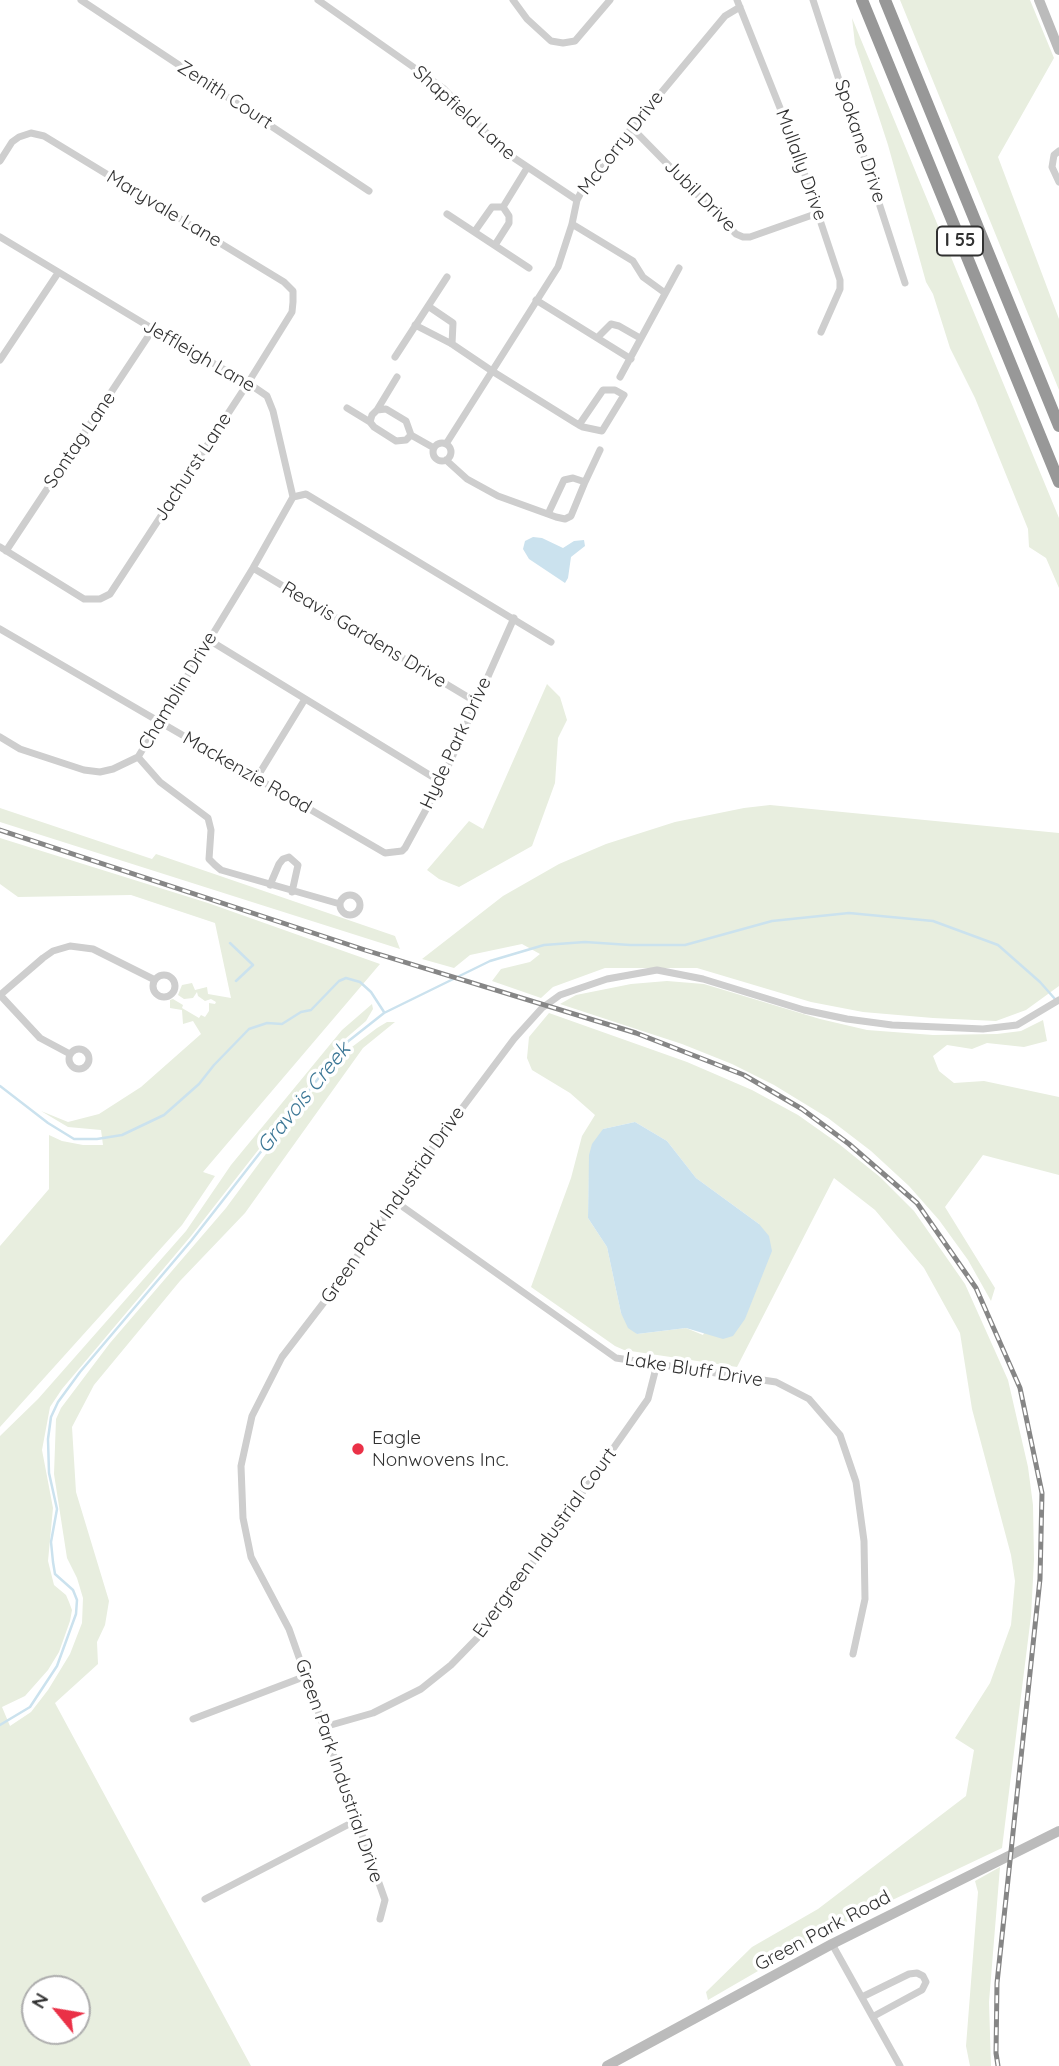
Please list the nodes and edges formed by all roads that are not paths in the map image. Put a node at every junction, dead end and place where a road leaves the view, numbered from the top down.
1 (81, 0) edge
2 (318, 0) edge
3 (513, 0) edge
4 (610, 0) edge
5 (813, 0) edge
6 (862, 0) edge
7 (885, 0) edge
8 (1039, 0) edge
9 (739, 3) edge
10 (1059, 50) edge
11 (631, 127) junction
12 (1059, 151) edge
13 (0, 161) edge
14 (527, 168) junction
15 (1059, 180) edge
16 (369, 191) dead end
17 (577, 200) junction
18 (503, 207) junction
19 (818, 213) junction
20 (447, 214) dead end
21 (572, 225) junction
22 (475, 231) junction
23 (0, 237) edge
24 (495, 245) junction
25 (529, 268) dead end
26 (679, 268) dead end
27 (58, 273) junction
28 (447, 276) dead end
29 (905, 283) dead end
30 (293, 291) joint
31 (665, 293) junction
32 (536, 300) junction
33 (428, 306) junction
34 (415, 325) junction
35 (153, 329) junction
36 (821, 332) dead end
37 (598, 338) junction
38 (640, 338) junction
39 (452, 344) junction
40 (395, 357) dead end
41 (631, 359) junction
42 (0, 360) edge
43 (492, 371) junction
44 (397, 377) dead end
45 (620, 377) dead end
46 (248, 383) junction
47 (347, 408) dead end
48 (377, 410) junction
49 (370, 422) junction
50 (579, 425) junction
51 (1059, 426) edge
52 (411, 435) junction
53 (446, 444) junction
54 (434, 448) junction
55 (600, 450) dead end
56 (446, 460) junction
57 (586, 482) junction
58 (1059, 482) edge
59 (293, 497) junction
60 (548, 514) junction
61 (3, 549) edge
62 (253, 568) junction
63 (514, 618) junction
64 (0, 629) edge
65 (209, 640) junction
66 (551, 642) dead end
67 (305, 699) junction
68 (476, 702) junction
69 (159, 722) junction
70 (0, 737) edge
71 (138, 757) junction
72 (256, 779) junction
73 (441, 782) junction
74 (385, 853) joint
75 (270, 885) junction
76 (292, 892) junction
77 (340, 904) dead end
78 (155, 980) dead end
79 (0, 995) edge
80 (1059, 1000) edge
81 (69, 1054) dead end
82 (396, 1202) junction
83 (657, 1364) junction
84 (853, 1654) dead end
85 (306, 1676) junction
86 (193, 1719) dead end
87 (324, 1727) junction
88 (357, 1820) junction
89 (1059, 1831) edge
90 (205, 1899) dead end
91 (380, 1919) dead end
92 (832, 1944) junction
93 (862, 1997) junction
94 (874, 2015) junction
95 (607, 2066) edge
96 (900, 2066) edge

1 - 16 street, Zenith Court
2 - 14 street, Shapfield Lane
3 - 4 street
5 - 29 street, Spokane Drive
6 - 58 highway, I 55
7 - 51 highway, I 55
8 - 10 street
9 - 11 street, McCorry Drive
9 - 19 street, Mullally Drive
11 - 17 street, McCorry Drive
11 - 19 street, Jubil Drive
12 - 15 street
13 - 30 street, Maryvale Lane
14 - 17 street, Shapfield Lane
14 - 18 street
17 - 21 street, McCorry Drive
18 - 22 street
18 - 24 street
19 - 36 street, Mullally Drive
20 - 22 street
21 - 31 street
21 - 32 street, McCorry Drive
22 - 24 street
23 - 27 street, Jeffleigh Lane
24 - 25 street
26 - 31 street
27 - 35 street, Jeffleigh Lane
27 - 42 street
28 - 33 street
30 - 46 street, Jachurst Lane
31 - 38 street
32 - 37 street
32 - 43 street, McCorry Drive
33 - 34 street
33 - 39 street
34 - 39 street
34 - 40 street
35 - 46 street, Jeffleigh Lane
35 - 61 street, Sontag Lane
37 - 38 street
37 - 41 street
38 - 41 street
39 - 43 street
41 - 45 street
43 - 50 street
43 - 53 street, McCorry Drive
44 - 48 street
46 - 59 street, Jeffleigh Lane
46 - 61 street, Jachurst Lane
47 - 49 street
48 - 49 street
48 - 52 street
49 - 52 street
50 - 50 street
52 - 54 street
53 - 54 street
53 - 56 street
54 - 56 street
55 - 57 street
56 - 60 street
57 - 60 street
57 - 60 street
59 - 62 street, Chamblin Drive
59 - 63 street
62 - 65 street, Chamblin Drive
62 - 68 street, Reavis Gardens Drive
63 - 66 street
63 - 68 street, Hyde Park Drive
64 - 69 street, Mackenzie Road
65 - 67 street
65 - 69 street, Chamblin Drive
67 - 72 street
67 - 73 street
68 - 73 street, Hyde Park Drive
69 - 71 street, Chamblin Drive
69 - 72 street, Mackenzie Road
70 - 71 street, Chamblin Drive
71 - 75 street
72 - 74 street, Mackenzie Road
73 - 74 street, Hyde Park Drive
75 - 76 street
75 - 76 street
76 - 77 street
78 - 79 street
79 - 81 street
80 - 82 street, Green Park Industrial Drive
82 - 83 street, Lake Bluff Drive
82 - 85 street, Green Park Industrial Drive
83 - 84 street, Lake Bluff Drive
83 - 87 street, Evergreen Industrial Court
85 - 86 street
85 - 87 street, Green Park Industrial Drive
87 - 88 street, Green Park Industrial Drive
88 - 90 street
88 - 91 street, Green Park Industrial Drive
89 - 92 street, Green Park Road
92 - 93 street
92 - 95 street, Green Park Road
93 - 94 street
93 - 94 street
94 - 96 street

